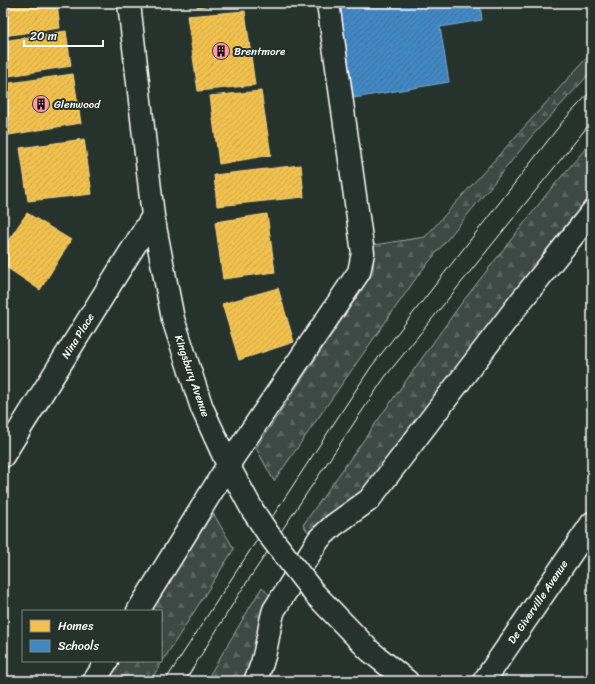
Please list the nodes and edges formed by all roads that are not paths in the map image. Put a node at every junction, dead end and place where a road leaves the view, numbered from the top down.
1 (129, 3) edge
2 (328, 3) edge
3 (592, 212) edge
4 (153, 216) junction
5 (3, 456) edge
6 (228, 465) junction
7 (592, 523) edge
8 (139, 610) edge
9 (105, 662) edge
10 (94, 681) edge
11 (255, 681) edge
12 (407, 681) edge
13 (484, 681) edge

1 - 4 street, Kingsbury Avenue
2 - 6 street
3 - 11 street
4 - 5 street, Nina Place
4 - 6 street, Kingsbury Avenue
6 - 8 street
6 - 12 street, Kingsbury Avenue, bridge
7 - 13 street, De Giverville Avenue
9 - 10 street

